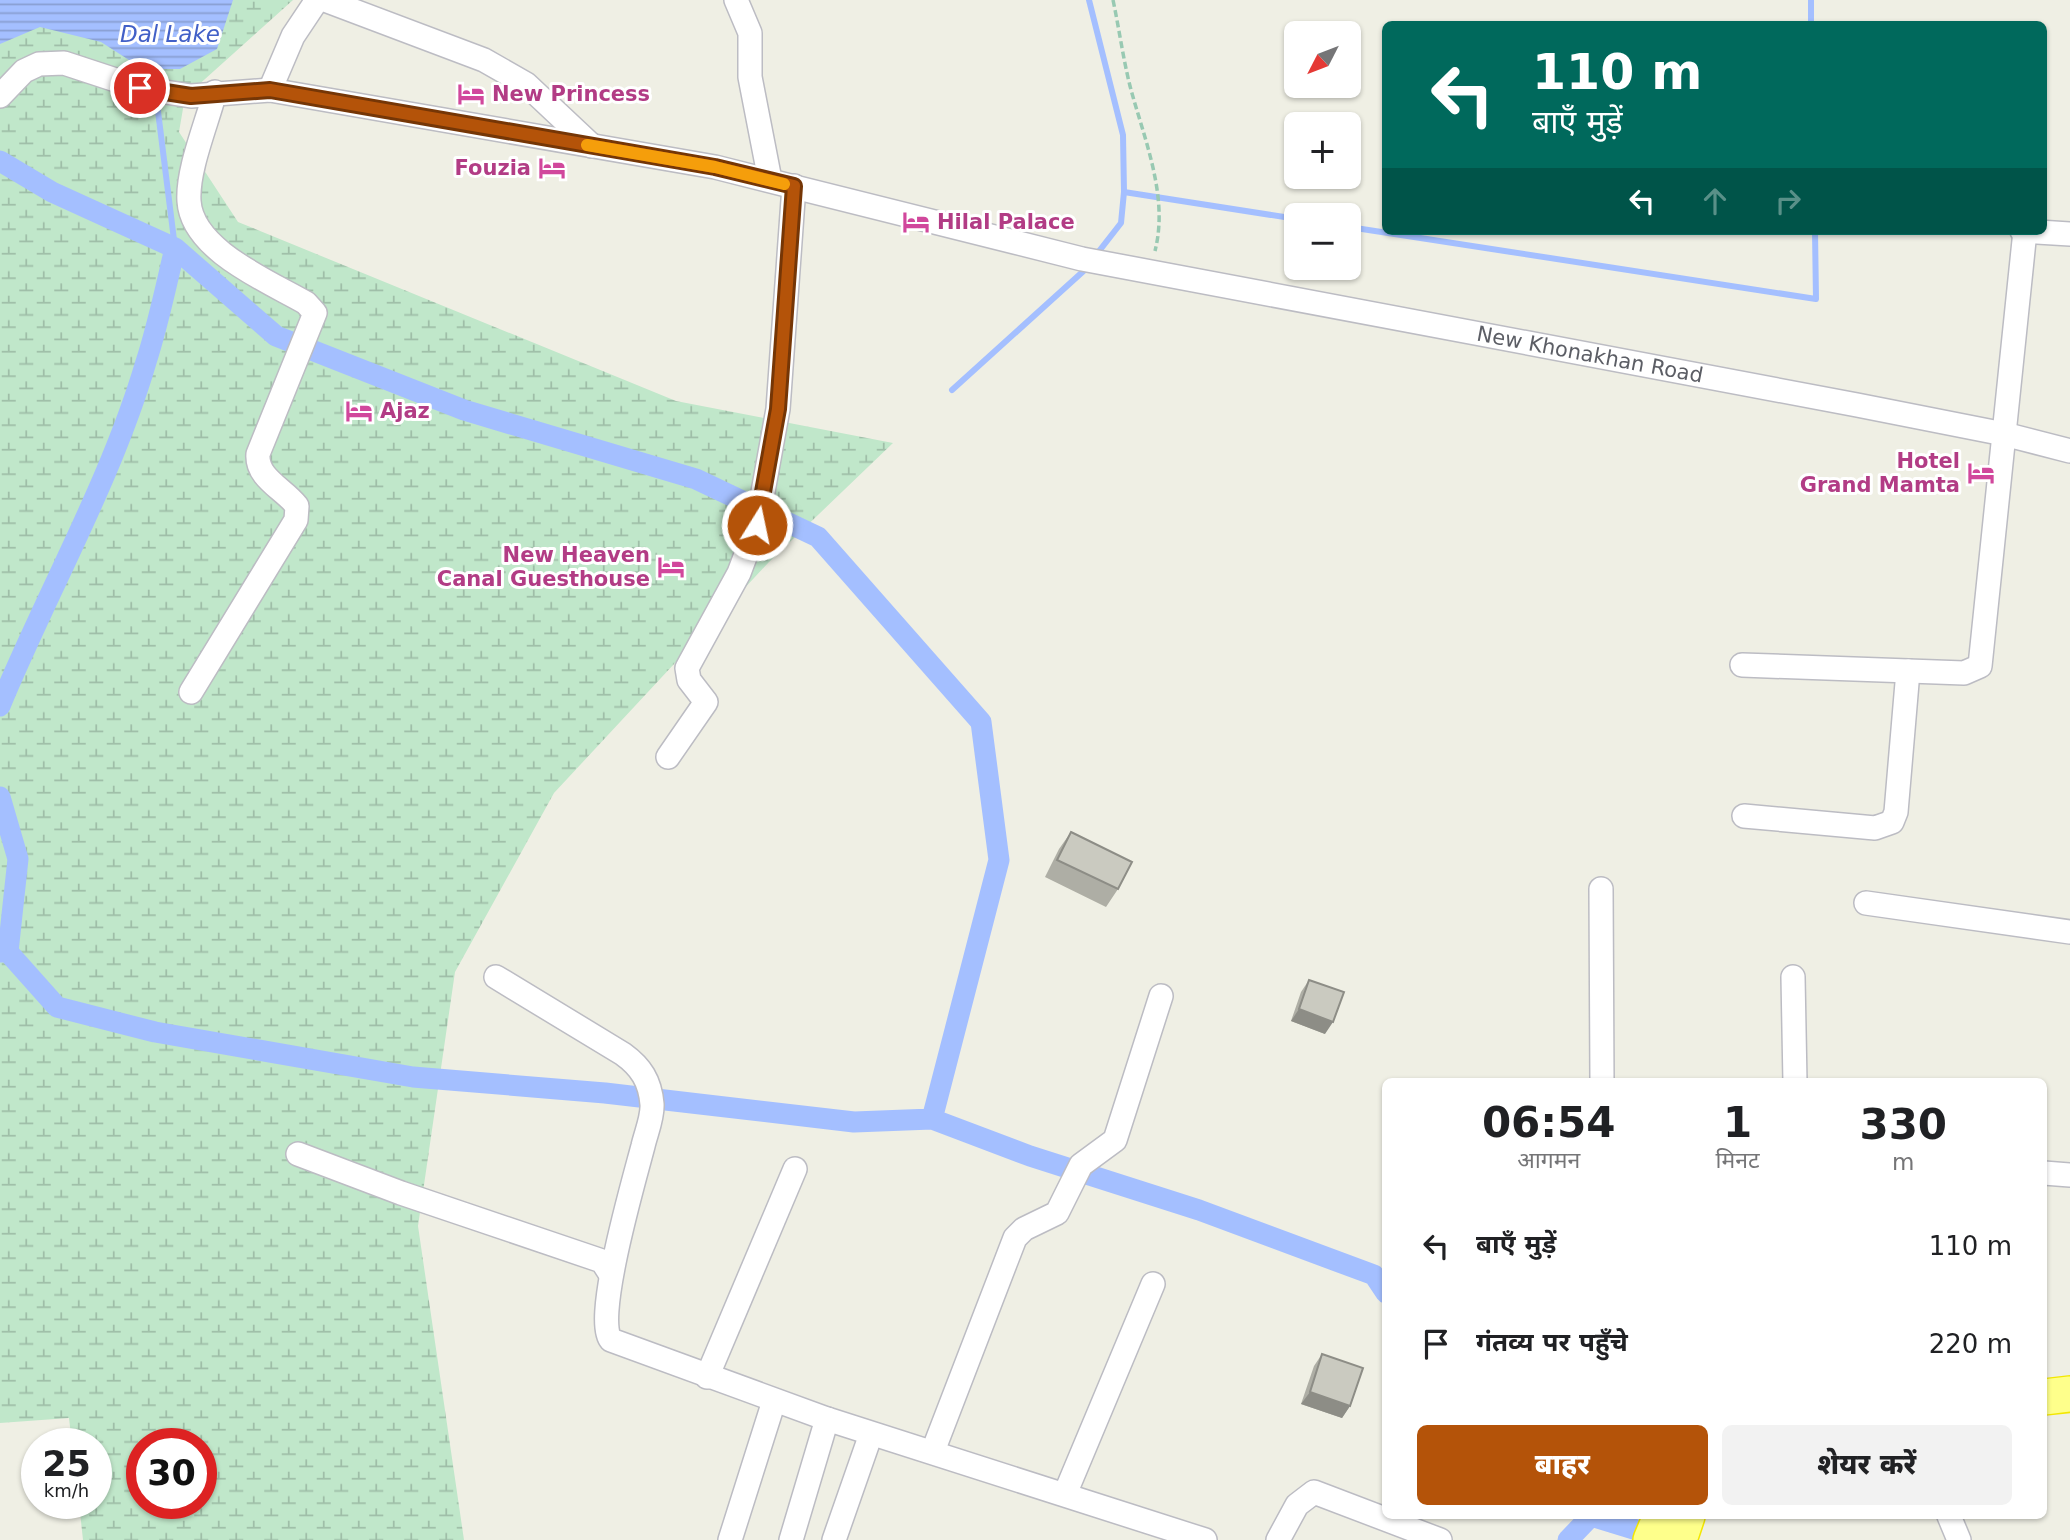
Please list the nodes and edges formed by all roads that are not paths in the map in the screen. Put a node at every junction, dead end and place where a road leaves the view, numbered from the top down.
1 (317, 0) edge
2 (325, 0) edge
3 (736, 0) edge
4 (270, 90) junction
5 (215, 92) junction
6 (0, 96) edge
7 (592, 146) junction
8 (770, 180) junction
9 (794, 186) junction
10 (2047, 232) edge
11 (2070, 234) edge
12 (2024, 235) edge
13 (2004, 434) junction
14 (2070, 451) edge
15 (1742, 665) dead end
16 (1908, 671) junction
17 (191, 692) dead end
18 (668, 757) dead end
19 (1744, 816) dead end
20 (1601, 889) dead end
21 (1866, 903) dead end
22 (2070, 932) edge
23 (496, 977) dead end
24 (1793, 977) dead end
25 (1161, 996) dead end
26 (1602, 1078) edge
27 (1796, 1078) edge
28 (298, 1154) dead end
29 (795, 1169) dead end
30 (2047, 1173) edge
31 (2070, 1175) edge
32 (611, 1275) junction
33 (1153, 1284) dead end
34 (707, 1377) junction
35 (2070, 1394) edge
36 (2047, 1397) edge
37 (774, 1401) junction
38 (827, 1419) junction
39 (871, 1434) junction
40 (933, 1451) junction
41 (1065, 1494) junction
42 (1382, 1518) edge
43 (1385, 1519) edge
44 (1660, 1519) edge
45 (1686, 1519) edge
46 (1951, 1519) edge
47 (730, 1540) edge
48 (791, 1540) edge
49 (834, 1540) edge
50 (1205, 1540) edge
51 (1278, 1540) edge
52 (1440, 1540) edge
53 (1651, 1540) edge
54 (1679, 1540) edge
55 (1959, 1540) edge

1 - 4 street
2 - 7 street
3 - 8 street
4 - 5 street, New Khonakhan Road
4 - 7 street, New Khonakhan Road
5 - 6 street, New Khonakhan Road
5 - 17 street
7 - 8 street, New Khonakhan Road
8 - 9 street, New Khonakhan Road
9 - 13 street, New Khonakhan Road
9 - 18 street
10 - 11 street
12 - 13 street
13 - 14 street, New Khonakhan Road
13 - 16 street
15 - 16 street
16 - 19 street
20 - 26 street
21 - 22 street
23 - 32 street
24 - 27 street
25 - 40 street
28 - 32 street
29 - 34 street
30 - 31 street
32 - 34 street
33 - 41 street
34 - 37 street
35 - 36 highway
37 - 38 street
37 - 47 street
38 - 39 street
38 - 48 street
39 - 40 street
39 - 49 street
40 - 41 street
41 - 50 street
42 - 51 street
43 - 52 street
44 - 53 highway
45 - 54 highway
46 - 55 street

